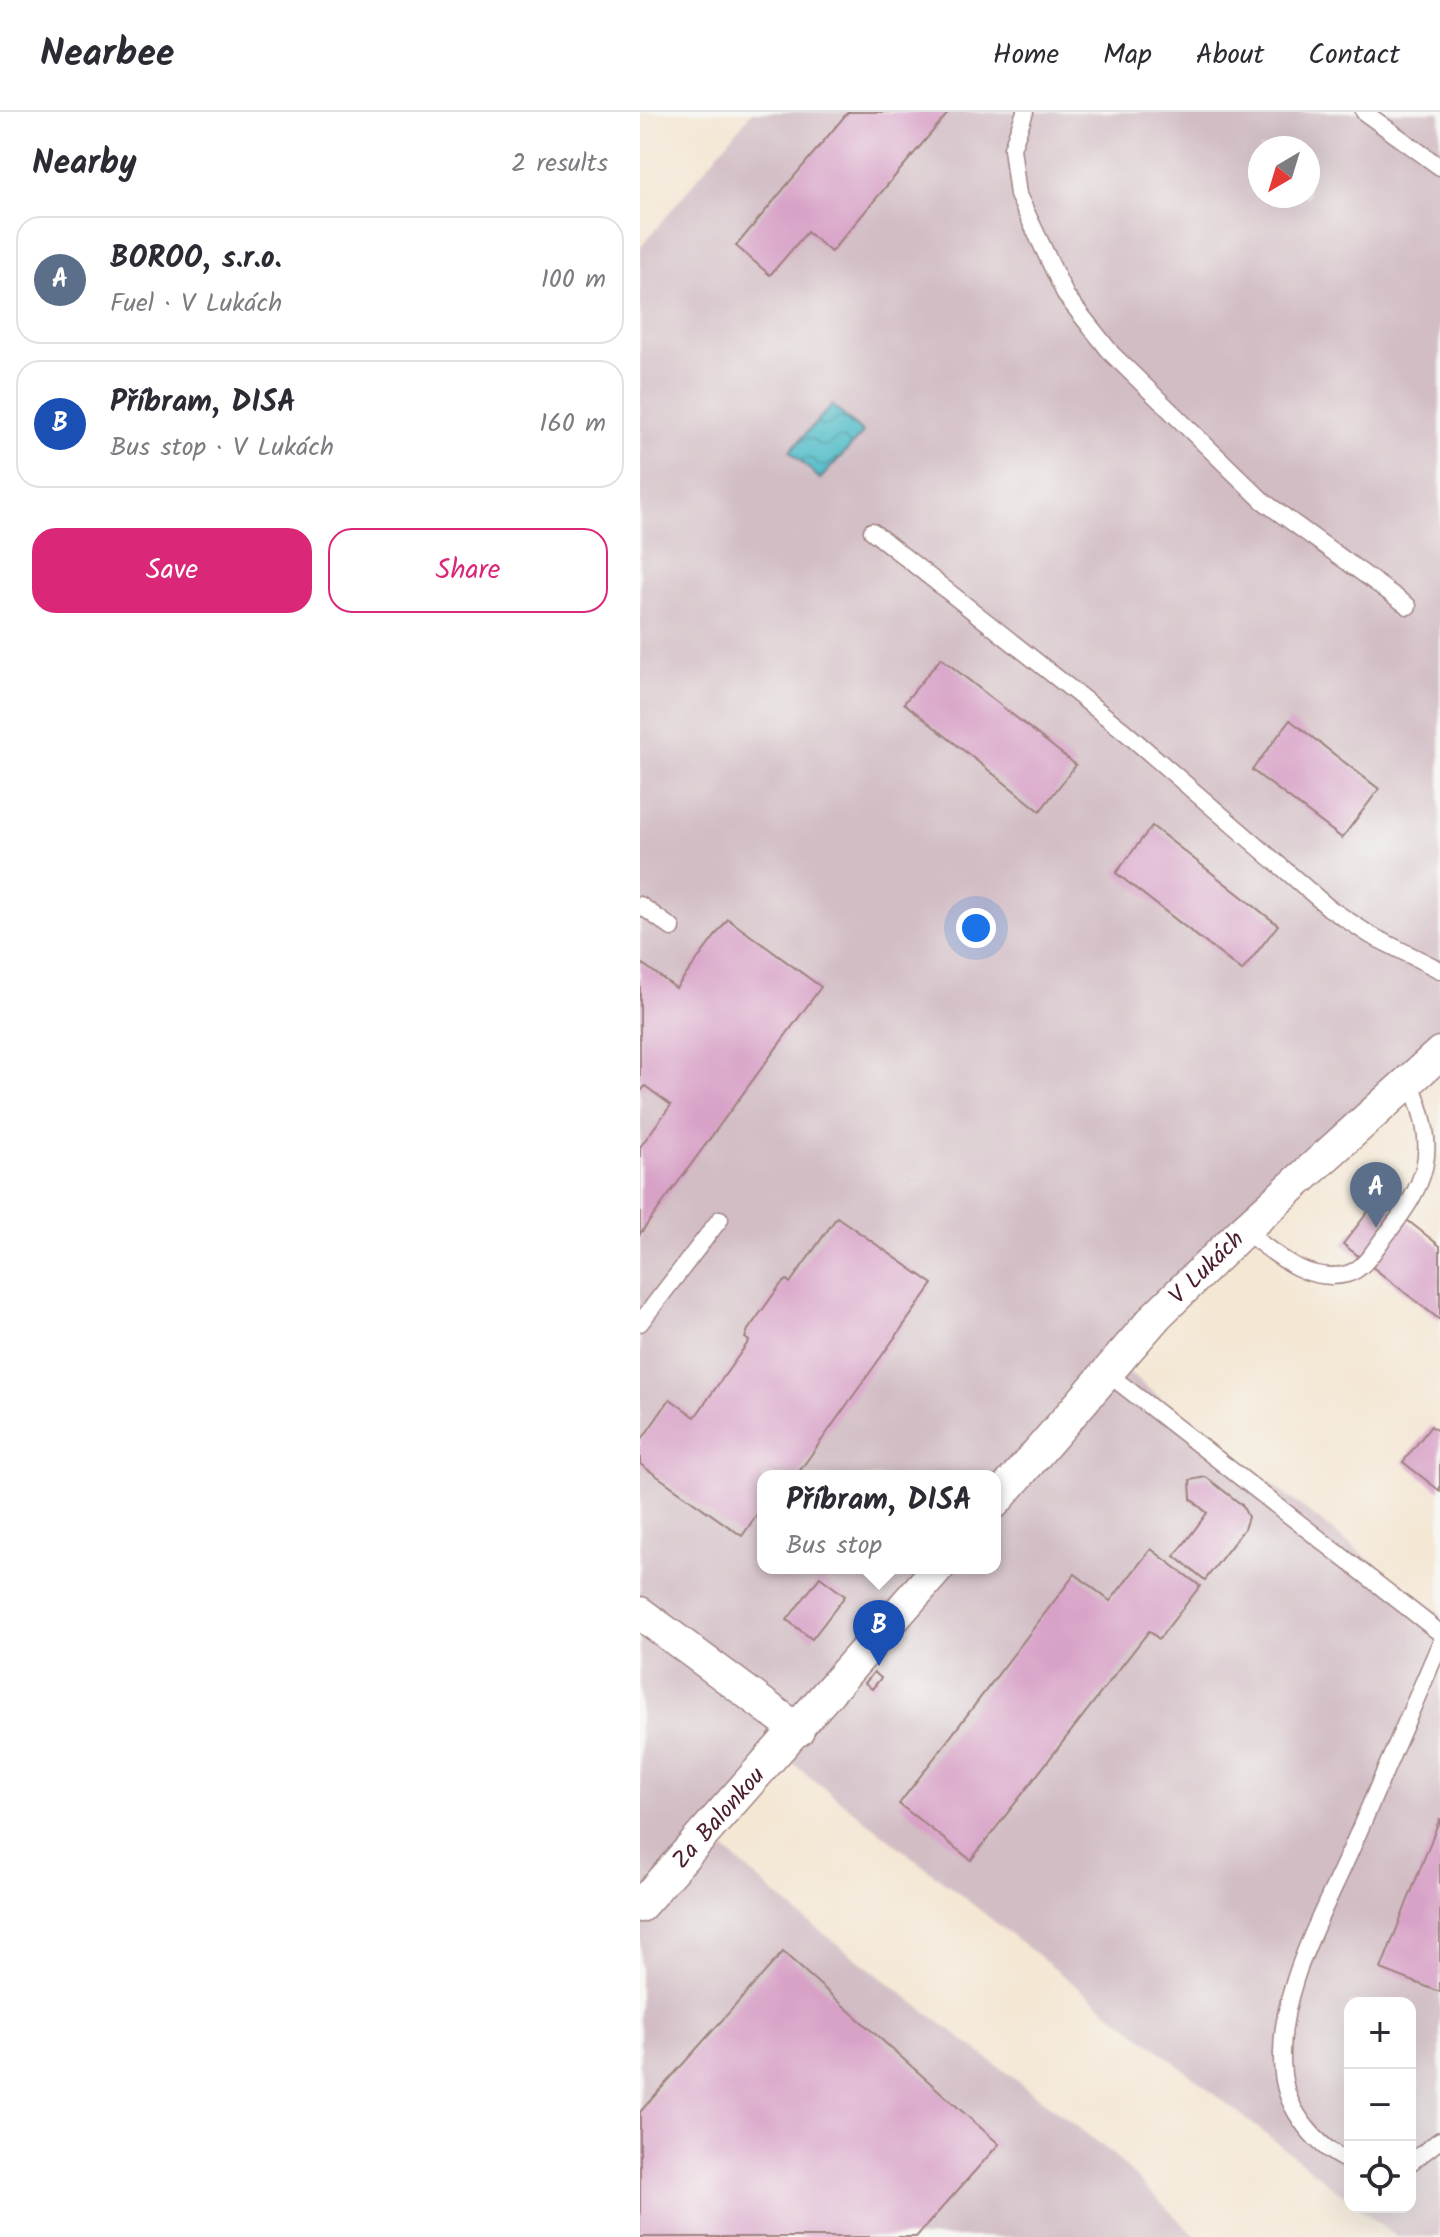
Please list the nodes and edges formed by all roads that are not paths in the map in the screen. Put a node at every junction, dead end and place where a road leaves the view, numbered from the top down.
1 (1025, 112) edge
2 (1364, 112) edge
3 (1440, 167) edge
4 (872, 531) dead end
5 (1408, 606) dead end
6 (640, 905) edge
7 (672, 928) dead end
8 (1440, 970) edge
9 (1440, 1053) edge
10 (1410, 1081) junction
11 (720, 1219) dead end
12 (1244, 1230) junction
13 (640, 1323) edge
14 (1107, 1373) junction
15 (1001, 1495) edge
16 (933, 1574) edge
17 (640, 1613) edge
18 (1440, 1633) edge
19 (1440, 1644) edge
20 (798, 1730) junction
21 (640, 1906) edge
22 (1440, 2140) edge
23 (1416, 2158) edge
24 (1344, 2159) edge

1 - 5 lane
2 - 3 lane
4 - 8 lane
6 - 7 lane
9 - 10 street, V Lukách
10 - 12 street, V Lukách
10 - 12 lane
11 - 13 lane
12 - 14 street, V Lukách
14 - 15 street, V Lukách
14 - 18 lane
16 - 20 street
17 - 20 street
19 - 24 lane
20 - 21 street, Za Balonkou
22 - 23 lane

